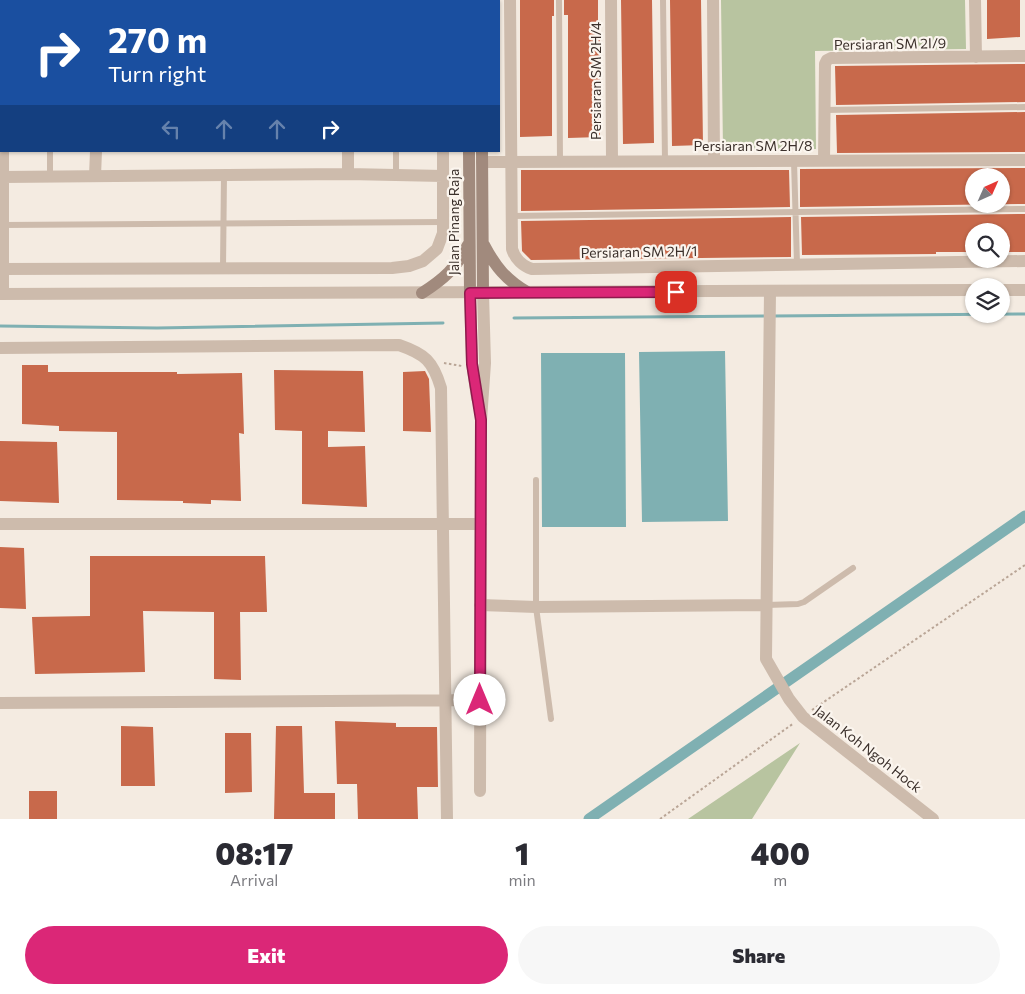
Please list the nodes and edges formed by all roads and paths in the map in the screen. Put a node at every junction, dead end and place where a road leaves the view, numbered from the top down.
1 (510, 0) edge
2 (559, 0) edge
3 (611, 0) edge
4 (663, 0) edge
5 (714, 0) edge
6 (975, 0) edge
7 (1025, 56) edge
8 (976, 57) junction
9 (1025, 108) edge
10 (824, 110) junction
11 (3, 152) edge
12 (50, 152) edge
13 (96, 152) edge
14 (348, 152) edge
15 (396, 152) edge
16 (443, 152) edge
17 (469, 152) edge
18 (482, 157) edge
19 (1025, 160) edge
20 (665, 161) junction
21 (714, 161) junction
22 (794, 161) junction
23 (824, 161) junction
24 (512, 162) junction
25 (560, 162) junction
26 (612, 162) junction
27 (348, 174) junction
28 (396, 175) junction
29 (50, 176) junction
30 (95, 176) junction
31 (224, 176) junction
32 (443, 176) junction
33 (3, 177) junction
34 (1025, 209) edge
35 (795, 212) junction
36 (512, 216) junction
37 (443, 222) junction
38 (223, 223) junction
39 (3, 225) junction
40 (469, 241) junction
41 (483, 243) junction
42 (1025, 261) edge
43 (797, 264) junction
44 (223, 268) junction
45 (1, 269) edge
46 (965, 290) edge
47 (1010, 290) edge
48 (1025, 290) edge
49 (770, 291) junction
50 (527, 292) junction
51 (422, 293) junction
52 (470, 293) junction
53 (483, 293) junction
54 (1, 294) edge
55 (0, 348) edge
56 (429, 361) junction
57 (472, 368) junction
58 (481, 420) junction
59 (536, 480) dead end
60 (0, 524) edge
61 (442, 524) junction
62 (481, 524) junction
63 (1025, 565) edge
64 (853, 568) dead end
65 (480, 605) junction
66 (767, 606) junction
67 (536, 607) junction
68 (445, 700) junction
69 (480, 700) junction
70 (0, 703) edge
71 (803, 717) junction
72 (551, 719) dead end
73 (480, 791) dead end
74 (448, 819) edge
75 (660, 819) edge
76 (933, 819) edge

1 - 24 street, Persiaran SM 2H/1
2 - 25 lane
3 - 26 street, Persiaran SM 2H/4
4 - 20 lane
5 - 21 street
6 - 8 street
7 - 8 street, Persiaran SM 2I/9
8 - 10 street, Persiaran SM 2I/9
9 - 10 lane
10 - 23 street, Persiaran SM 2I/9
11 - 33 street
12 - 29 lane
13 - 30 street
14 - 27 street
15 - 28 lane
16 - 32 street
17 - 40 main road, Jalan Pinang Raja
18 - 24 street, Persiaran SM 2H/8
18 - 41 main road
19 - 23 street, Persiaran SM 2H/8
20 - 21 street, Persiaran SM 2H/8
20 - 26 street, Persiaran SM 2H/8
21 - 22 street, Persiaran SM 2H/8
22 - 23 street, Persiaran SM 2H/8
22 - 35 lane
24 - 25 street, Persiaran SM 2H/8
24 - 36 street, Persiaran SM 2H/1
25 - 26 street, Persiaran SM 2H/8
27 - 28 street
27 - 31 street
28 - 32 street
29 - 30 street
29 - 33 street
30 - 31 street
31 - 38 lane
32 - 37 street
33 - 39 street
34 - 35 lane
35 - 36 lane
35 - 43 lane
36 - 43 street, Persiaran SM 2H/1
37 - 38 lane
37 - 44 street
38 - 39 lane
38 - 44 lane
39 - 45 street
40 - 51 main road
40 - 52 main road, Jalan Pinang Raja
41 - 50 main road
41 - 53 main road
42 - 43 street, Persiaran SM 2H/1
44 - 45 street
45 - 54 street
46 - 49 street
47 - 48 street
49 - 50 street
49 - 66 street
50 - 53 street
51 - 52 street
51 - 54 street
52 - 53 street
52 - 57 street
53 - 58 street
55 - 56 street
56 - 57 path
56 - 61 street
57 - 58 street
58 - 62 street
59 - 67 lane
60 - 61 street
61 - 62 street
61 - 68 street
62 - 65 street
63 - 71 path
64 - 66 lane
65 - 67 street
65 - 69 street
66 - 67 street
66 - 71 street, Jalan Koh Ngoh Hock
67 - 72 lane
68 - 69 street
68 - 70 street
68 - 74 street
69 - 73 street
71 - 75 path
71 - 76 street, Jalan Koh Ngoh Hock

